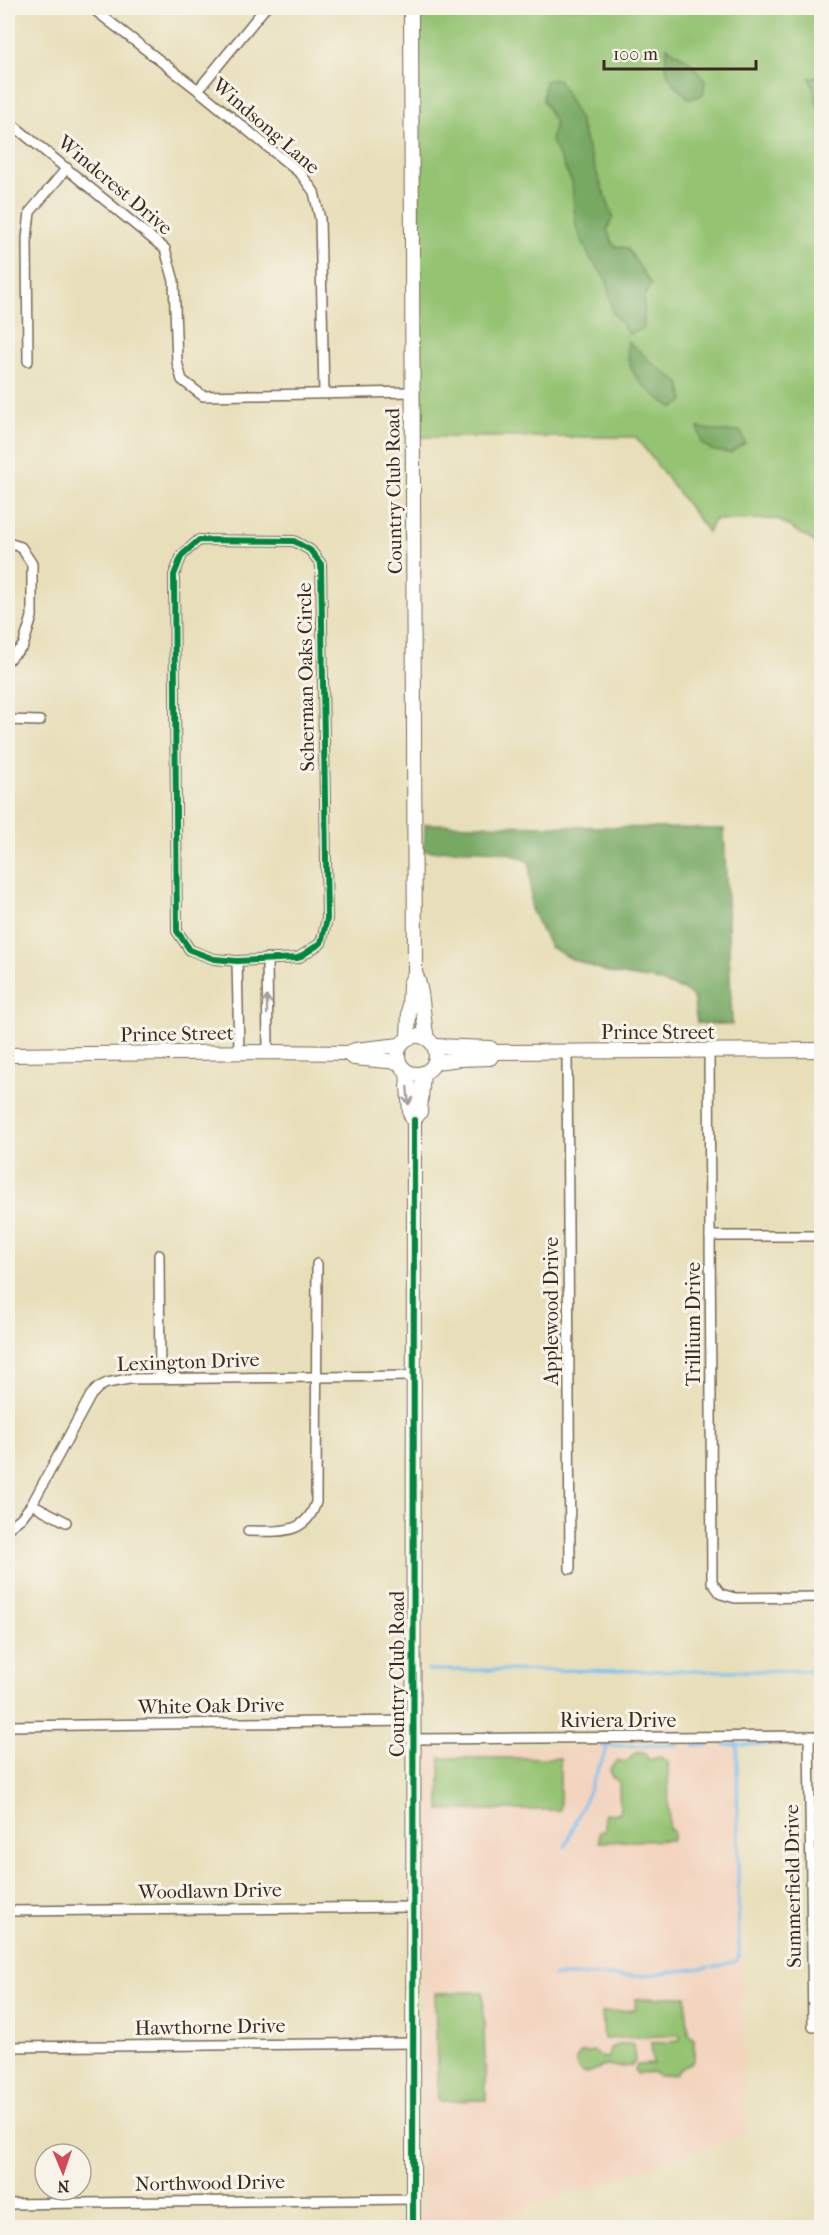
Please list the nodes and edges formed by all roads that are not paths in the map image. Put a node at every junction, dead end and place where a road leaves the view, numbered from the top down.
1 (92, 8) edge
2 (265, 8) edge
3 (411, 8) edge
4 (198, 90) junction
5 (8, 121) edge
6 (67, 168) junction
7 (28, 361) dead end
8 (412, 392) junction
9 (324, 393) junction
10 (8, 543) edge
11 (8, 660) edge
12 (8, 720) edge
13 (40, 721) dead end
14 (267, 958) junction
15 (237, 961) junction
16 (415, 973) junction
17 (404, 1042) junction
18 (431, 1042) junction
19 (822, 1050) edge
20 (709, 1051) junction
21 (239, 1052) junction
22 (268, 1052) junction
23 (494, 1052) junction
24 (567, 1052) junction
25 (348, 1053) junction
26 (8, 1055) edge
27 (435, 1062) junction
28 (403, 1066) junction
29 (423, 1073) junction
30 (414, 1120) junction
31 (710, 1236) junction
32 (822, 1236) edge
33 (159, 1256) dead end
34 (317, 1264) dead end
35 (414, 1376) junction
36 (317, 1377) junction
37 (160, 1378) junction
38 (32, 1504) junction
39 (66, 1522) dead end
40 (8, 1528) edge
41 (249, 1531) dead end
42 (570, 1569) dead end
43 (822, 1597) edge
44 (414, 1721) junction
45 (8, 1726) edge
46 (809, 1736) junction
47 (822, 1736) edge
48 (414, 1739) junction
49 (413, 1907) junction
50 (8, 1911) edge
51 (822, 2025) edge
52 (414, 2043) junction
53 (8, 2048) edge
54 (414, 2199) junction
55 (8, 2204) edge
56 (413, 2228) edge

1 - 4 street, Windsong Lane
2 - 4 street
3 - 8 street, Country Club Road
4 - 9 street, Windsong Lane
5 - 6 street, Windcrest Drive
6 - 7 street
6 - 9 street, Windcrest Drive
8 - 9 street, Windcrest Drive
8 - 16 street, Country Club Road
10 - 11 street
12 - 13 street
14 - 15 street, Scherman Oaks Circle
14 - 15 street, Scherman Oaks Circle
22 -> 14 street
15 - 21 street
16 - 17 street, Country Club Road
16 - 18 street, Country Club Road
17 - 18 street
17 - 25 street, Prince Street
17 - 28 street
18 - 23 street, Prince Street
18 - 27 street
19 - 20 street, Prince Street
20 - 24 street, Prince Street
20 - 31 street, Trillium Drive
21 - 22 street, Prince Street
21 - 26 street, Prince Street
22 - 25 street, Prince Street
23 - 24 street, Prince Street
23 - 27 street, Prince Street
24 - 42 street, Applewood Drive
25 - 28 street, Prince Street
27 - 29 street
28 - 29 street
28 -> 30 street, Country Club Road
29 - 30 street, Country Club Road
30 - 35 street, Country Club Road
31 - 32 street
31 - 43 street, Trillium Drive
33 - 37 street
34 - 36 street
35 - 36 street, Lexington Drive
35 - 44 street, Country Club Road
36 - 37 street, Lexington Drive
36 - 41 street
37 - 38 street, Lexington Drive
38 - 39 street
38 - 40 street, Lexington Drive
44 - 45 street, White Oak Drive
44 - 48 street, Country Club Road
46 - 47 street, Riviera Drive
46 - 48 street, Riviera Drive
46 - 51 street, Summerfield Drive
48 - 49 street, Country Club Road
49 - 50 street, Woodlawn Drive
49 - 52 street, Country Club Road
52 - 53 street, Hawthorne Drive
52 - 54 street, Country Club Road
54 - 55 street, Northwood Drive
54 - 56 street, Country Club Road

